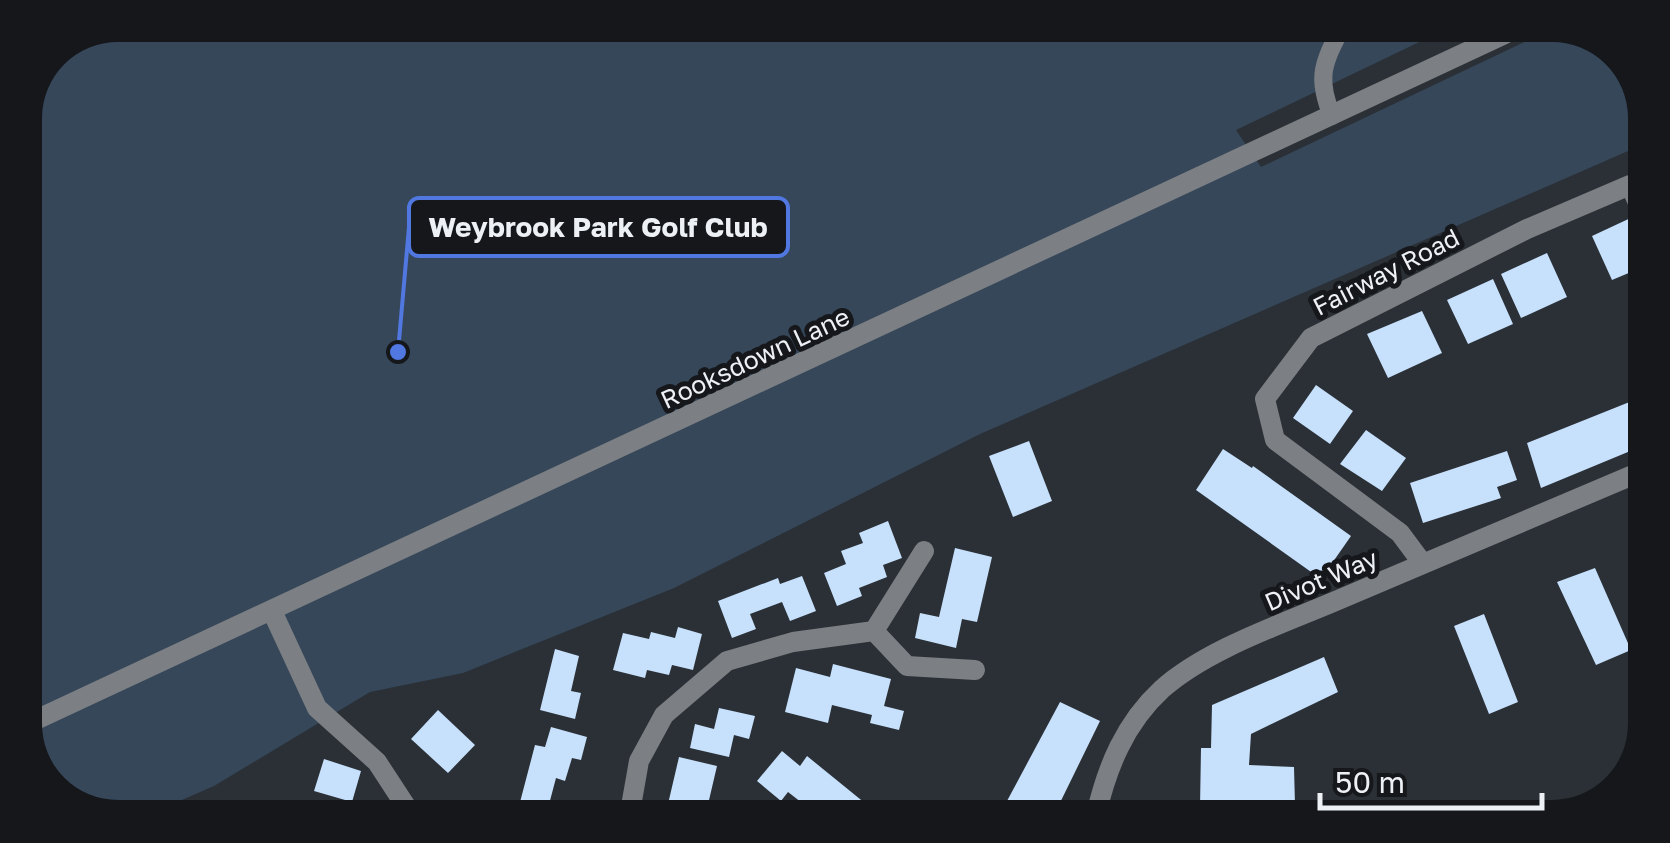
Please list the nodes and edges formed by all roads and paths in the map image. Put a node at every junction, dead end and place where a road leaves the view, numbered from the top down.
1 (1334, 42) edge
2 (1488, 42) edge
3 (1332, 116) junction
4 (1627, 185) edge
5 (1628, 477) edge
6 (924, 551) dead end
7 (1423, 564) junction
8 (272, 612) junction
9 (874, 631) junction
10 (976, 670) dead end
11 (43, 717) edge
12 (402, 800) edge
13 (632, 800) edge
14 (1100, 800) edge

1 - 3 lane
2 - 3 street, Rooksdown Lane
3 - 8 street, Rooksdown Lane
4 - 7 street, Fairway Road
5 - 7 street, Divot Way
6 - 9 street
7 - 14 street, Divot Way
8 - 11 street, Rooksdown Lane
8 - 12 street
9 - 10 street
9 - 13 street

